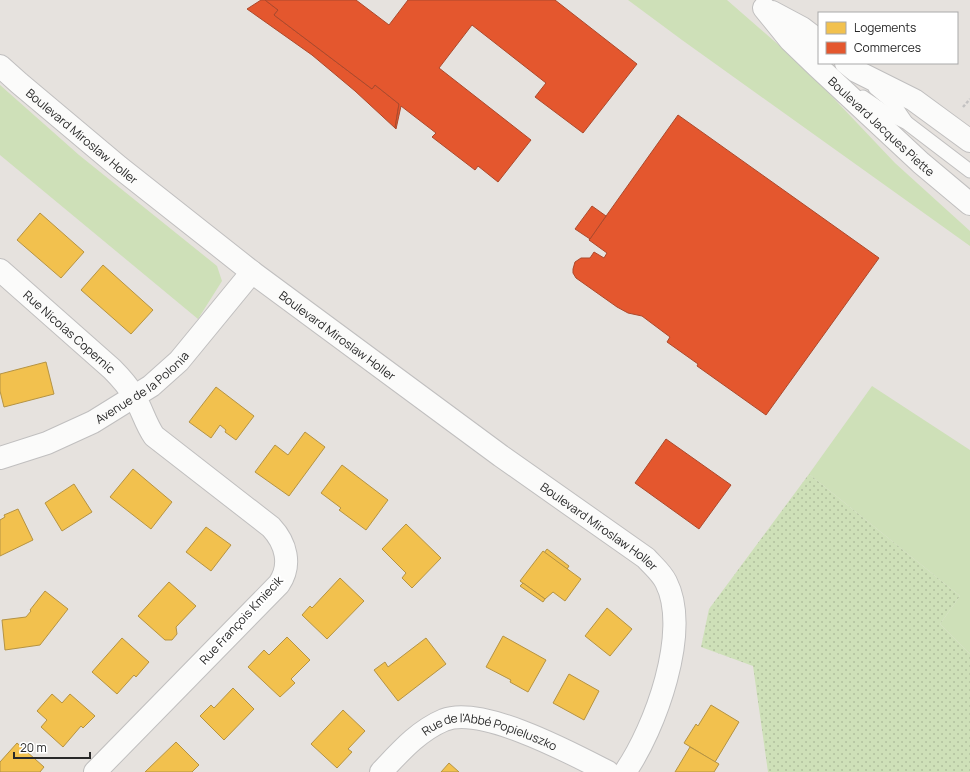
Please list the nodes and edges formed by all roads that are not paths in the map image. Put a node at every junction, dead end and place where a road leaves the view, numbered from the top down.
1 (759, 4) edge
2 (818, 40) edge
3 (0, 66) edge
4 (817, 66) junction
5 (851, 67) edge
6 (907, 123) junction
7 (970, 141) edge
8 (970, 171) edge
9 (970, 204) edge
10 (0, 270) edge
11 (252, 272) junction
12 (135, 397) junction
13 (0, 458) edge
14 (95, 772) edge
15 (381, 772) edge
16 (608, 772) edge
17 (625, 772) edge

1 - 2 street, Boulevard Jacques Piette
1 - 4 street, Boulevard Jacques Piette
3 - 11 street, Boulevard Miroslaw Holler
4 - 6 lane
4 - 9 street, Boulevard Jacques Piette
5 - 6 lane
5 - 7 street, Boulevard Jacques Piette
6 - 8 lane
10 - 12 street, Rue Nicolas Copernic
11 - 12 street, Avenue de la Polonia
11 - 17 street, Boulevard Miroslaw Holler
12 - 13 street, Avenue de la Polonia
12 - 14 street, Rue François Kmiecik
15 - 16 street, Rue de l'Abbé Popieluszko

